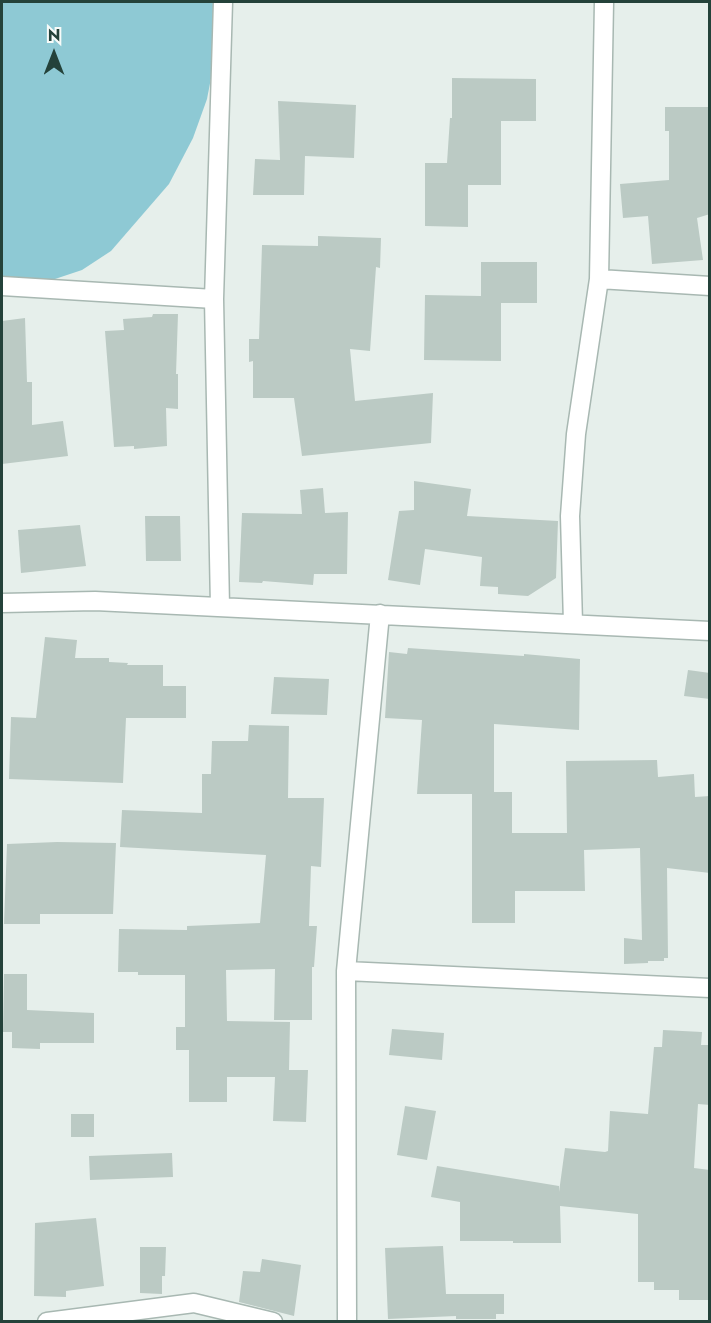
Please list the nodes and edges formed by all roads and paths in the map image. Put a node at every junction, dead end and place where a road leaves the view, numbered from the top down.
1 (224, 2) edge
2 (604, 2) edge
3 (599, 279) junction
4 (2, 286) edge
5 (710, 286) edge
6 (214, 299) junction
7 (2, 603) edge
8 (220, 607) junction
9 (380, 614) junction
10 (573, 623) junction
11 (710, 631) edge
12 (346, 971) junction
13 (710, 987) edge
14 (47, 1322) edge
15 (273, 1322) edge
16 (347, 1322) edge

1 - 6 street
2 - 3 street
3 - 5 street
3 - 10 street
4 - 6 street
6 - 8 street
7 - 8 street
8 - 9 street
9 - 10 street
9 - 12 street
10 - 11 street
12 - 13 street
12 - 16 street
14 - 15 street

